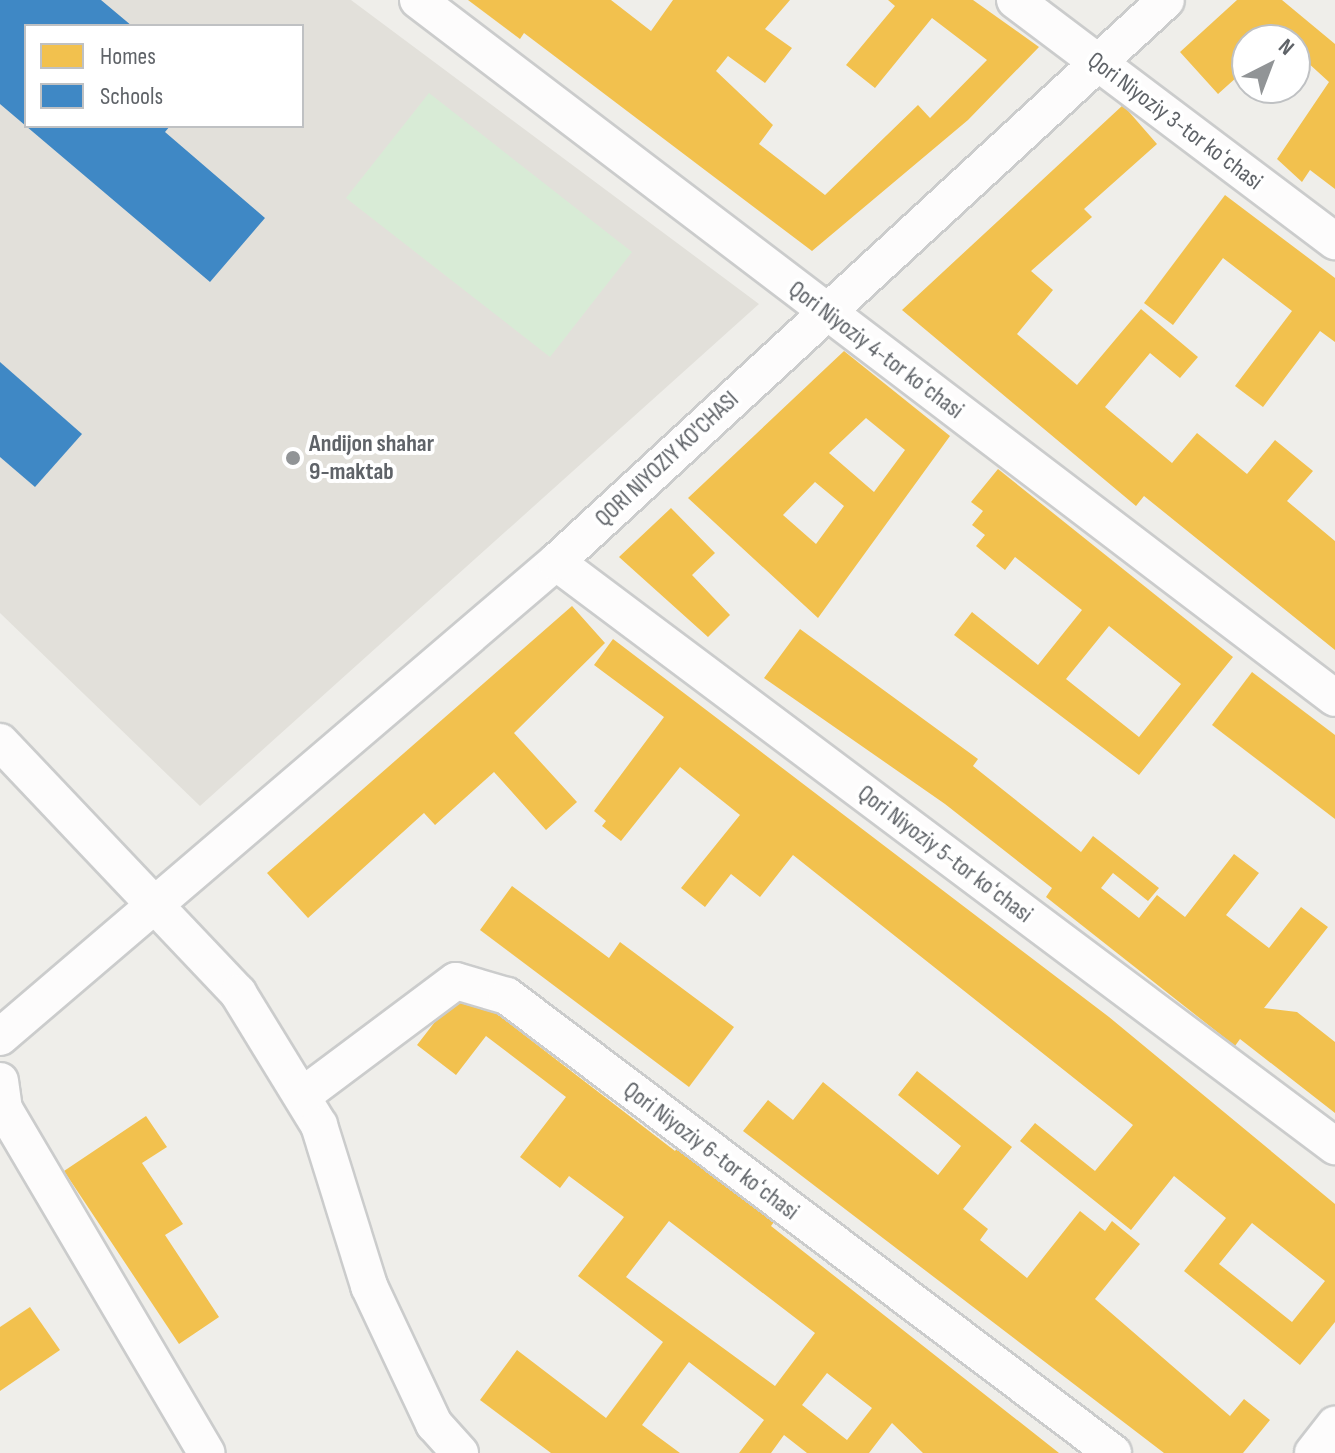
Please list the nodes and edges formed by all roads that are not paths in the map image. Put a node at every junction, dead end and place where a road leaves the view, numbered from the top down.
1 (418, 0) edge
2 (1015, 0) edge
3 (1166, 0) edge
4 (1097, 63) junction
5 (1335, 241) edge
6 (826, 312) junction
7 (556, 562) junction
8 (1335, 698) edge
9 (0, 742) edge
10 (148, 909) junction
11 (0, 1037) edge
12 (302, 1096) junction
13 (1, 1101) edge
14 (1335, 1146) edge
15 (1335, 1425) edge
16 (207, 1453) edge
17 (460, 1453) edge
18 (1113, 1453) edge
19 (1313, 1453) edge

1 - 6 street, Qori Niyoziy 4-tor koʻchasi
2 - 4 street, Qori Niyoziy 3-tor koʻchasi
3 - 4 street, QORI NIYOZIY KO'CHASI
4 - 5 street, Qori Niyoziy 3-tor koʻchasi
4 - 6 street, QORI NIYOZIY KO'CHASI
6 - 7 street, QORI NIYOZIY KO'CHASI
6 - 8 street, Qori Niyoziy 4-tor koʻchasi
7 - 10 street, QORI NIYOZIY KO'CHASI
7 - 14 street, Qori Niyoziy 5-tor koʻchasi
9 - 10 street
10 - 11 street, QORI NIYOZIY KO'CHASI
10 - 12 street
12 - 17 street
12 - 18 street, Qori Niyoziy 6-tor koʻchasi
13 - 16 street
15 - 19 street

